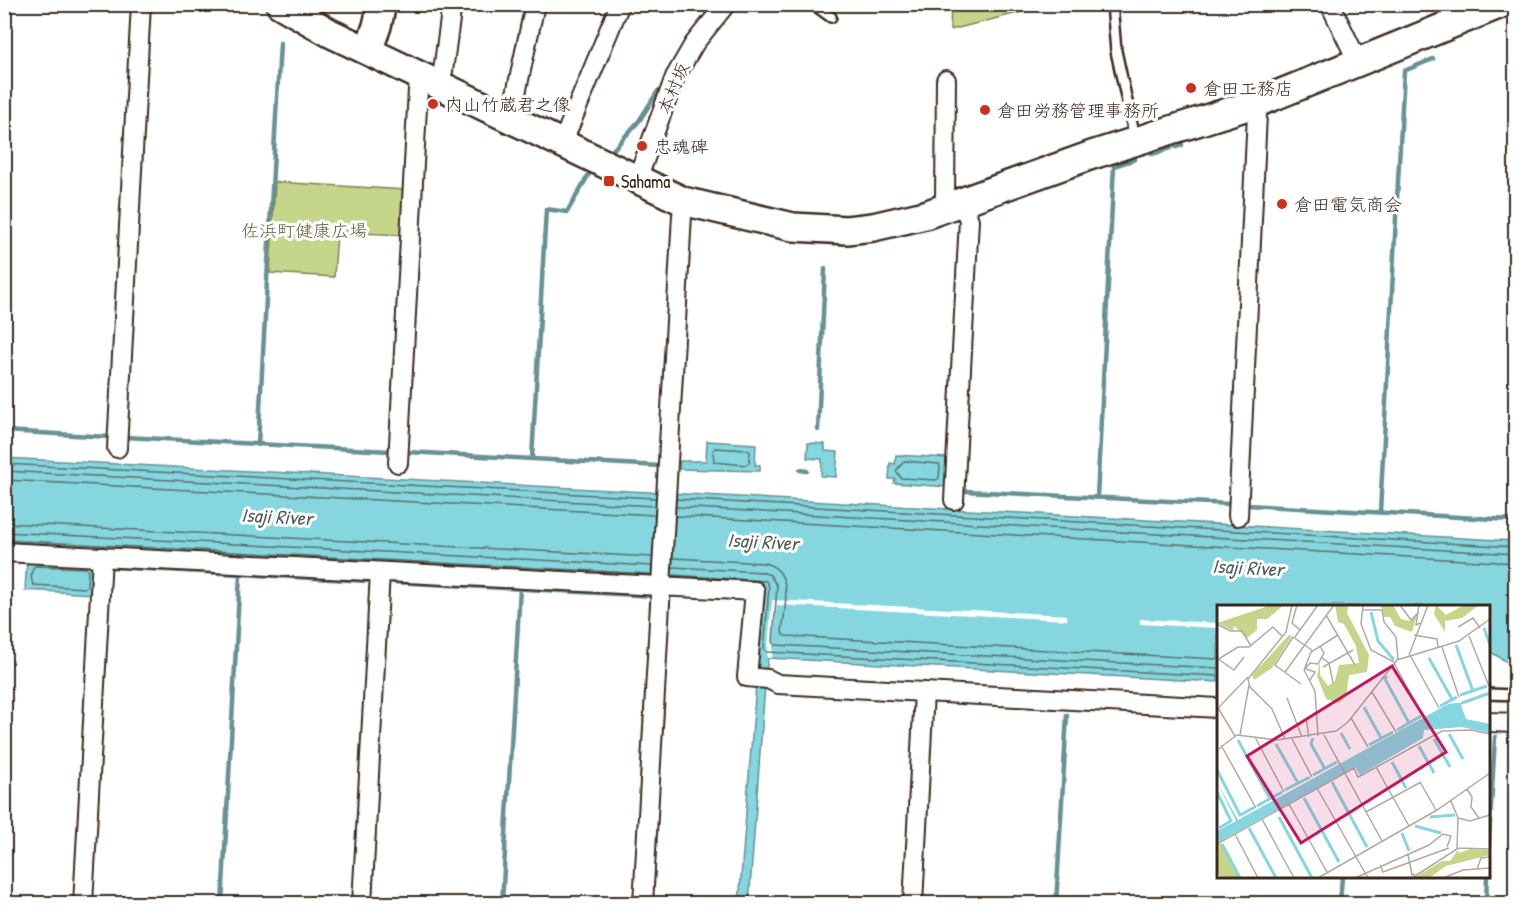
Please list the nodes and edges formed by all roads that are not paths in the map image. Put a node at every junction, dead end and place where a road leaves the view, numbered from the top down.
1 (141, 4) edge
2 (280, 4) edge
3 (382, 4) edge
4 (452, 4) edge
5 (535, 4) edge
6 (620, 4) edge
7 (726, 4) edge
8 (813, 4) edge
9 (1112, 4) edge
10 (1330, 4) edge
11 (1492, 6) edge
12 (831, 17) dead end
13 (368, 51) junction
14 (1358, 62) junction
15 (946, 80) dead end
16 (430, 81) junction
17 (1253, 104) junction
18 (508, 118) junction
19 (1136, 141) junction
20 (562, 144) junction
21 (638, 180) junction
22 (686, 202) junction
23 (956, 205) junction
24 (117, 448) dead end
25 (398, 463) dead end
26 (954, 500) dead end
27 (1238, 516) dead end
28 (4, 552) edge
29 (102, 557) junction
30 (380, 572) junction
31 (662, 584) junction
32 (924, 692) junction
33 (1490, 694) edge
34 (1515, 695) edge
35 (1217, 708) edge
36 (1490, 722) edge
37 (1515, 723) edge
38 (83, 903) edge
39 (362, 903) edge
40 (643, 903) edge
41 (913, 903) edge

1 - 24 street
2 - 13 street
3 - 13 street
4 - 16 street
5 - 18 street
6 - 20 street
7 - 21 street, 本村坂
8 - 12 lane
9 - 19 lane
10 - 14 street
11 - 14 street
13 - 16 street
14 - 17 street
15 - 23 street
16 - 18 street
16 - 25 street
17 - 19 street
17 - 27 street
18 - 20 street
19 - 23 street
20 - 21 street
21 - 22 street
22 - 23 street
22 - 31 street
23 - 26 street
28 - 29 street
29 - 30 street
29 - 38 street
30 - 31 street
30 - 39 street
31 - 32 street
31 - 40 street
32 - 35 street
32 - 41 street
33 - 34 lane
36 - 37 street

